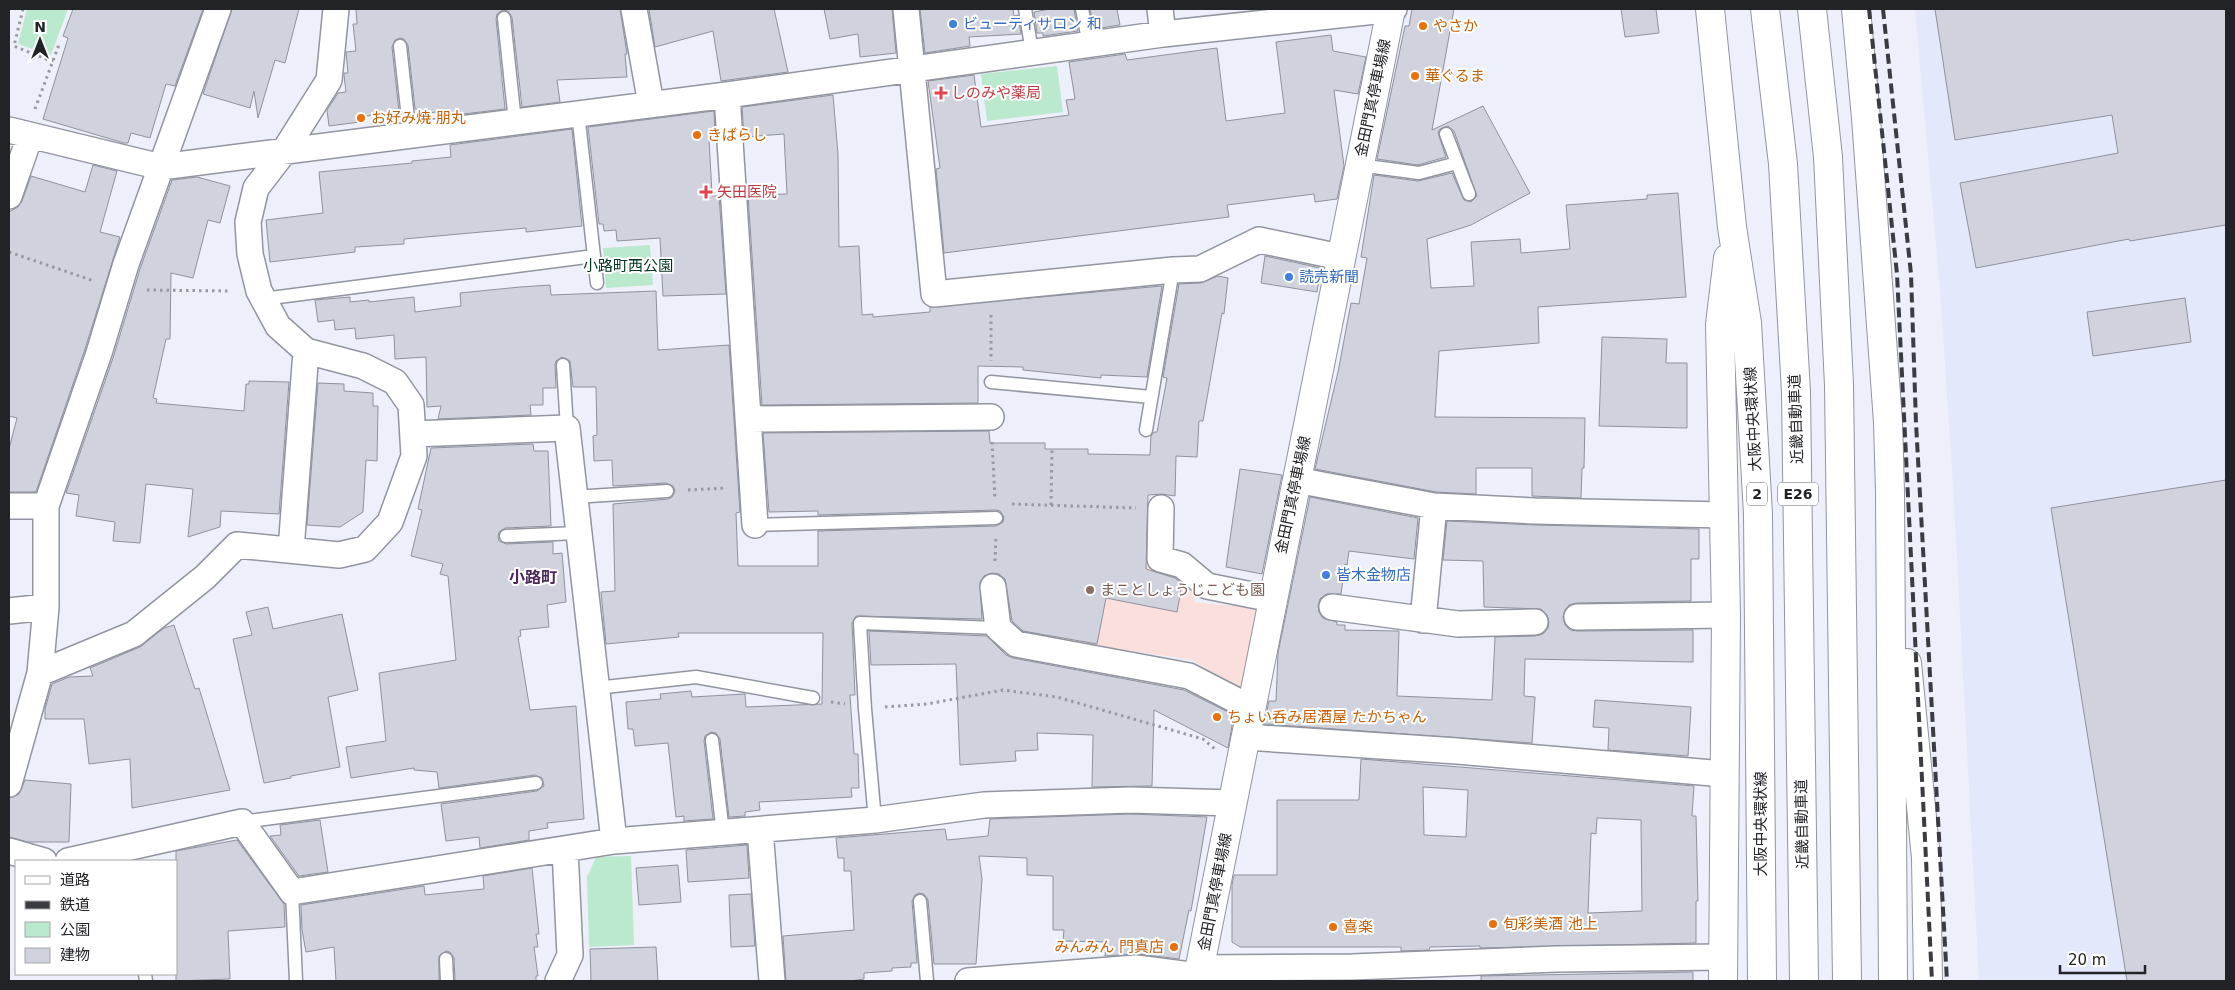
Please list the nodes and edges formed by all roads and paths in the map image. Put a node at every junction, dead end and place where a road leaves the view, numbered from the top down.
1 (23, 9) edge
2 (218, 9) edge
3 (336, 9) edge
4 (634, 9) edge
5 (906, 9) edge
6 (1025, 9) edge
7 (1082, 9) edge
8 (1160, 9) edge
9 (1392, 9) edge
10 (1710, 9) edge
11 (1765, 9) edge
12 (1812, 9) edge
13 (1856, 9) edge
14 (1321, 13) edge
15 (504, 18) dead end
16 (1163, 34) junction
17 (60, 42) dead end
18 (1089, 44) junction
19 (400, 46) dead end
20 (1032, 52) junction
21 (53, 62) junction
22 (910, 69) junction
23 (727, 95) junction
24 (651, 104) junction
25 (578, 113) junction
26 (515, 122) junction
27 (21, 133) edge
28 (1446, 134) dead end
29 (410, 136) junction
30 (283, 153) junction
31 (1457, 163) junction
32 (1359, 165) junction
33 (161, 167) junction
34 (1469, 194) dead end
35 (9, 196) edge
36 (1732, 227) junction
37 (594, 256) junction
38 (1340, 257) junction
39 (1173, 270) junction
40 (597, 283) dead end
41 (990, 290) junction
42 (263, 299) junction
43 (306, 351) junction
44 (563, 365) dead end
45 (991, 382) joint
46 (1151, 397) junction
47 (991, 417) dead end
48 (748, 418) junction
49 (566, 428) junction
50 (1146, 430) dead end
51 (413, 434) junction
52 (1052, 448) dead end
53 (1296, 480) junction
54 (752, 487) junction
55 (667, 491) joint
56 (1890, 492) junction
57 (574, 497) junction
58 (1004, 504) dead end
59 (1051, 505) junction
60 (9, 506) edge
61 (46, 506) junction
62 (1434, 506) junction
63 (1161, 508) joint
64 (1725, 515) junction
65 (996, 518) dead end
66 (755, 525) joint
67 (578, 533) junction
68 (506, 536) dead end
69 (291, 550) junction
70 (993, 586) dead end
71 (1272, 599) junction
72 (46, 607) junction
73 (1332, 607) dead end
74 (9, 611) edge
75 (1726, 616) junction
76 (1577, 617) dead end
77 (1423, 620) junction
78 (1535, 622) dead end
79 (998, 628) junction
80 (40, 673) junction
81 (596, 688) junction
82 (813, 698) joint
83 (865, 708) junction
84 (1251, 708) junction
85 (1245, 737) junction
86 (712, 740) dead end
87 (1239, 771) junction
88 (1724, 774) junction
89 (536, 783) dead end
90 (9, 784) edge
91 (1233, 803) junction
92 (875, 820) junction
93 (242, 822) junction
94 (760, 830) junction
95 (723, 833) junction
96 (614, 841) junction
97 (565, 849) junction
98 (9, 851) edge
99 (40, 860) edge
100 (72, 860) edge
101 (292, 892) junction
102 (920, 901) dead end
103 (446, 959) dead end
104 (1723, 969) edge
105 (1198, 975) edge
106 (296, 981) edge
107 (447, 981) edge
108 (558, 981) edge
109 (772, 981) edge
110 (927, 981) edge
111 (968, 981) edge
112 (1762, 981) edge
113 (1804, 981) edge
114 (1847, 981) edge
115 (1893, 981) edge
116 (1928, 981) edge

1 - 21 path
2 - 33 street
3 - 30 street
4 - 24 street
5 - 22 street
6 - 20 lane
7 - 18 lane
8 - 16 street
9 - 14 street
9 - 32 main road, 金田門真停車場線
10 - 36 main road, 大阪中央環状線 / 2
11 - 113 main road, 近畿自動車道 / E26
12 - 114 main road
13 - 56 main road
14 - 16 street
15 - 26 lane
16 - 18 street
17 - 21 path
18 - 20 street
19 - 29 lane
20 - 22 street
21 - 27 path
22 - 23 street
22 - 41 street
23 - 24 street
23 - 48 street
24 - 25 street
25 - 26 street
25 - 37 lane
26 - 29 street
27 - 33 street
27 - 35 street
28 - 31 lane
29 - 30 street
30 - 33 street
30 - 42 street
31 - 32 lane
31 - 34 lane
32 - 38 main road, 金田門真停車場線
33 - 61 street
36 - 64 main road
36 - 112 main road, 大阪中央環状線 / 2
37 - 40 lane
37 - 42 lane
38 - 39 street
38 - 53 main road, 金田門真停車場線
39 - 41 street
39 - 46 lane
41 - 45 path
42 - 43 street
43 - 51 street
43 - 69 street
44 - 49 lane
45 - 46 lane
46 - 50 lane
47 - 48 street
48 - 54 street
49 - 51 street
49 - 57 street
51 - 69 street
52 - 59 path
53 - 62 street
53 - 71 main road, 金田門真停車場線
54 - 55 path
54 - 66 street
55 - 57 lane
56 - 115 main road
56 - 116 main road
57 - 67 street
58 - 59 path
59 - 63 path
60 - 61 street
61 - 72 street
62 - 64 street
62 - 77 street
63 - 71 street
64 - 75 main road
65 - 66 lane
67 - 68 lane
67 - 81 street
69 - 80 street
70 - 79 street
71 - 84 main road, 金田門真停車場線
72 - 74 street
72 - 80 street
73 - 77 street
75 - 76 street
75 - 88 main road
77 - 78 street
79 - 83 lane
79 - 84 street
80 - 90 street
81 - 82 lane
81 - 96 street
82 - 83 path
83 - 87 path
83 - 92 lane
84 - 85 main road, 金田門真停車場線
85 - 87 main road, 金田門真停車場線
85 - 88 street
86 - 95 lane
87 - 91 main road, 金田門真停車場線
88 - 104 main road
89 - 93 lane
91 - 92 street
91 - 105 main road, 金田門真停車場線
92 - 94 street
93 - 100 street
93 - 101 street
94 - 95 street
94 - 109 street
95 - 96 street
96 - 97 street
97 - 101 street
97 - 108 street
98 - 99 street
101 - 106 lane
102 - 110 lane
103 - 107 lane
104 - 105 street
105 - 111 street

